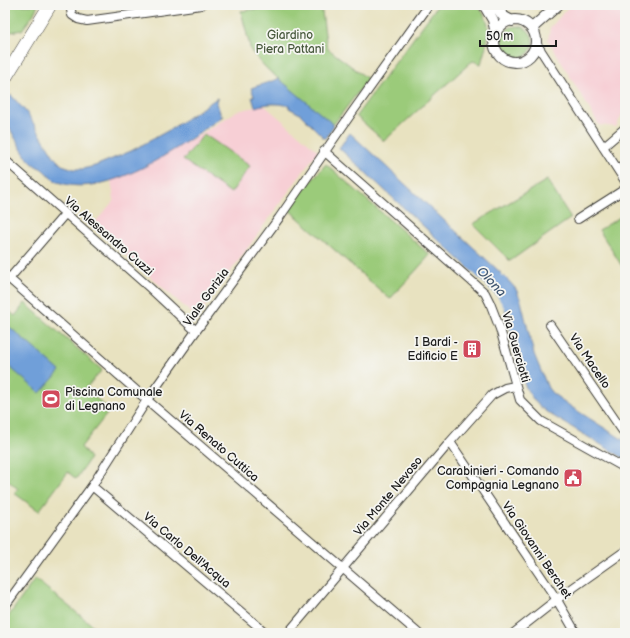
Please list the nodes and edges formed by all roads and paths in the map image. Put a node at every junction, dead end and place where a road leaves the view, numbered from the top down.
1 (50, 5) edge
2 (70, 5) edge
3 (201, 5) edge
4 (430, 5) edge
5 (484, 5) edge
6 (496, 5) edge
7 (558, 5) edge
8 (512, 21) junction
9 (532, 28) junction
10 (496, 34) junction
11 (536, 42) junction
12 (5, 78) edge
13 (625, 128) edge
14 (603, 147) junction
15 (324, 152) junction
16 (5, 160) edge
17 (625, 181) edge
18 (625, 189) edge
19 (65, 214) junction
20 (578, 219) dead end
21 (7, 277) edge
22 (550, 325) dead end
23 (196, 331) junction
24 (515, 386) junction
25 (147, 400) junction
26 (624, 431) edge
27 (450, 442) junction
28 (625, 468) edge
29 (92, 486) junction
30 (625, 551) edge
31 (343, 568) junction
32 (557, 600) junction
33 (5, 606) edge
34 (266, 633) edge
35 (288, 633) edge
36 (418, 633) edge
37 (514, 633) edge
38 (576, 633) edge

1 - 12 main road
2 - 3 street
4 - 15 street, Viale Gorizia
5 - 10 street
6 - 8 street
7 - 9 street
8 - 9 street
8 - 10 street
9 - 11 street
10 - 11 street
11 - 14 street
13 - 14 street
14 - 17 street
15 - 23 street, Viale Gorizia
15 - 24 street, Via Guerciotti
16 - 19 street, Via Alessandro Cuzzi
18 - 20 street
19 - 21 street
19 - 23 street, Via Alessandro Cuzzi
21 - 25 street, Via Renato Cuttica
22 - 26 street, Via Macello
23 - 25 street, Viale Gorizia
24 - 27 street, Via Monte Nevoso
24 - 28 street, Via Guerciotti
25 - 29 street, Viale Gorizia
25 - 31 street, Via Renato Cuttica
27 - 31 street, Via Monte Nevoso
27 - 32 street, Via Giovanni Berchet
29 - 33 street, Viale Gorizia
29 - 34 street, Via Carlo Dell'Acqua
30 - 32 street
31 - 35 street, Via Monte Nevoso
31 - 36 street, Via Renato Cuttica
32 - 37 street
32 - 38 street, Via Giovanni Berchet

